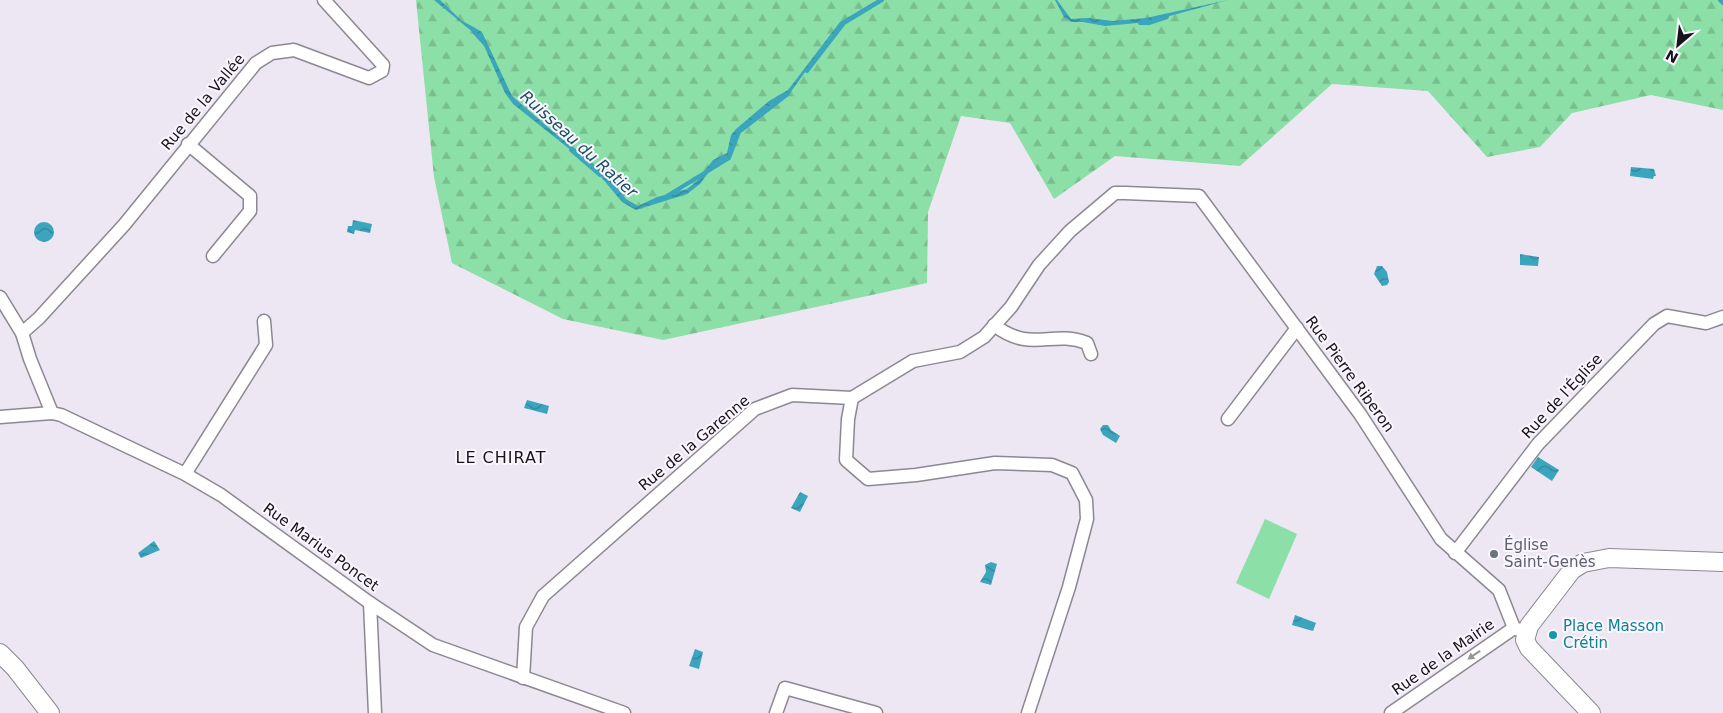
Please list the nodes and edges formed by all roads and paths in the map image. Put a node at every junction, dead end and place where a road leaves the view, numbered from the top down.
1 (324, 0) edge
2 (188, 144) junction
3 (213, 256) dead end
4 (0, 297) edge
5 (1723, 317) edge
6 (264, 321) dead end
7 (994, 325) junction
8 (1297, 328) junction
9 (22, 333) junction
10 (1091, 354) dead end
11 (852, 398) junction
12 (52, 413) junction
13 (0, 417) edge
14 (1228, 419) dead end
15 (184, 474) junction
16 (1455, 553) junction
17 (1723, 562) edge
18 (370, 603) junction
19 (1520, 630) junction
20 (0, 653) edge
21 (523, 678) junction
22 (592, 707) edge
23 (50, 713) edge
24 (374, 713) edge
25 (624, 713) edge
26 (776, 713) edge
27 (876, 713) edge
28 (1028, 713) edge
29 (1391, 713) edge
30 (1591, 713) edge

1 - 2 street, Rue de la Vallée
2 - 3 street
2 - 9 street, Rue de la Vallée
4 - 9 street
5 - 16 street, Rue de l'Église
6 - 15 street
7 - 8 street, Rue Pierre Riberon
7 - 10 street
7 - 11 street
8 - 14 street
8 - 16 street, Rue Pierre Riberon
9 - 12 street
11 - 21 street, Rue de la Garenne
11 - 28 street
12 - 13 street, Rue Marius Poncet
12 - 15 street, Rue Marius Poncet
15 - 18 street, Rue Marius Poncet
16 - 19 street, Rue Pierre Riberon
17 - 19 street
18 - 21 street, Rue Marius Poncet
18 - 24 street
19 -> 29 street, Rue de la Mairie
19 - 30 street
20 - 23 street
21 - 22 street, Rue Marius Poncet
22 - 25 street, Rue Marius Poncet
26 - 27 street

